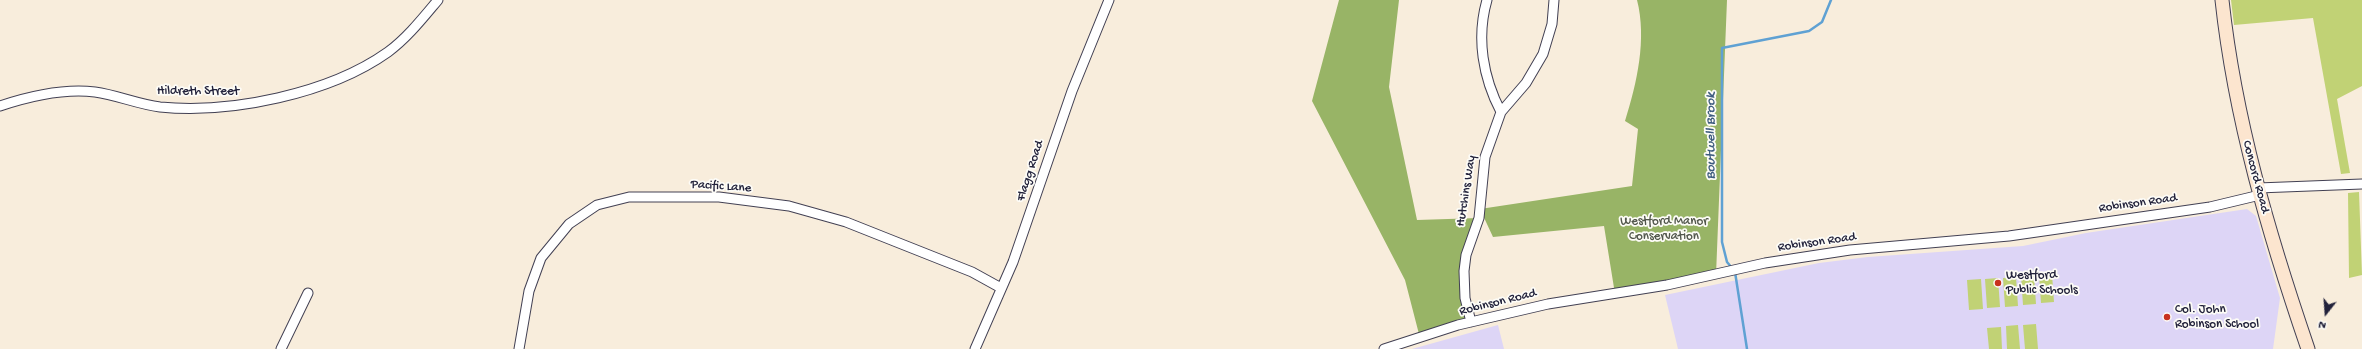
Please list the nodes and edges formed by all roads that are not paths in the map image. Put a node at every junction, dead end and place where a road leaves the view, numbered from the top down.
1 (438, 0) edge
2 (1109, 0) edge
3 (1487, 0) edge
4 (1554, 0) edge
5 (2222, 0) edge
6 (0, 106) edge
7 (1501, 112) junction
8 (2362, 184) edge
9 (2259, 192) junction
10 (1001, 288) junction
11 (308, 294) dead end
12 (1471, 322) junction
13 (282, 349) edge
14 (519, 349) edge
15 (975, 349) edge
16 (1384, 349) edge
17 (2308, 349) edge

1 - 6 street, Hildreth Street
2 - 10 street, Flagg Road
3 - 7 street
4 - 7 street, Hutchins Way
5 - 9 main road, Concord Road
7 - 12 street, Hutchins Way
8 - 9 street, Robinson Road
9 - 12 street, Robinson Road
9 - 17 main road, Concord Road
10 - 14 street, Pacific Lane
10 - 15 street, Flagg Road
11 - 13 street
12 - 16 street, Robinson Road

